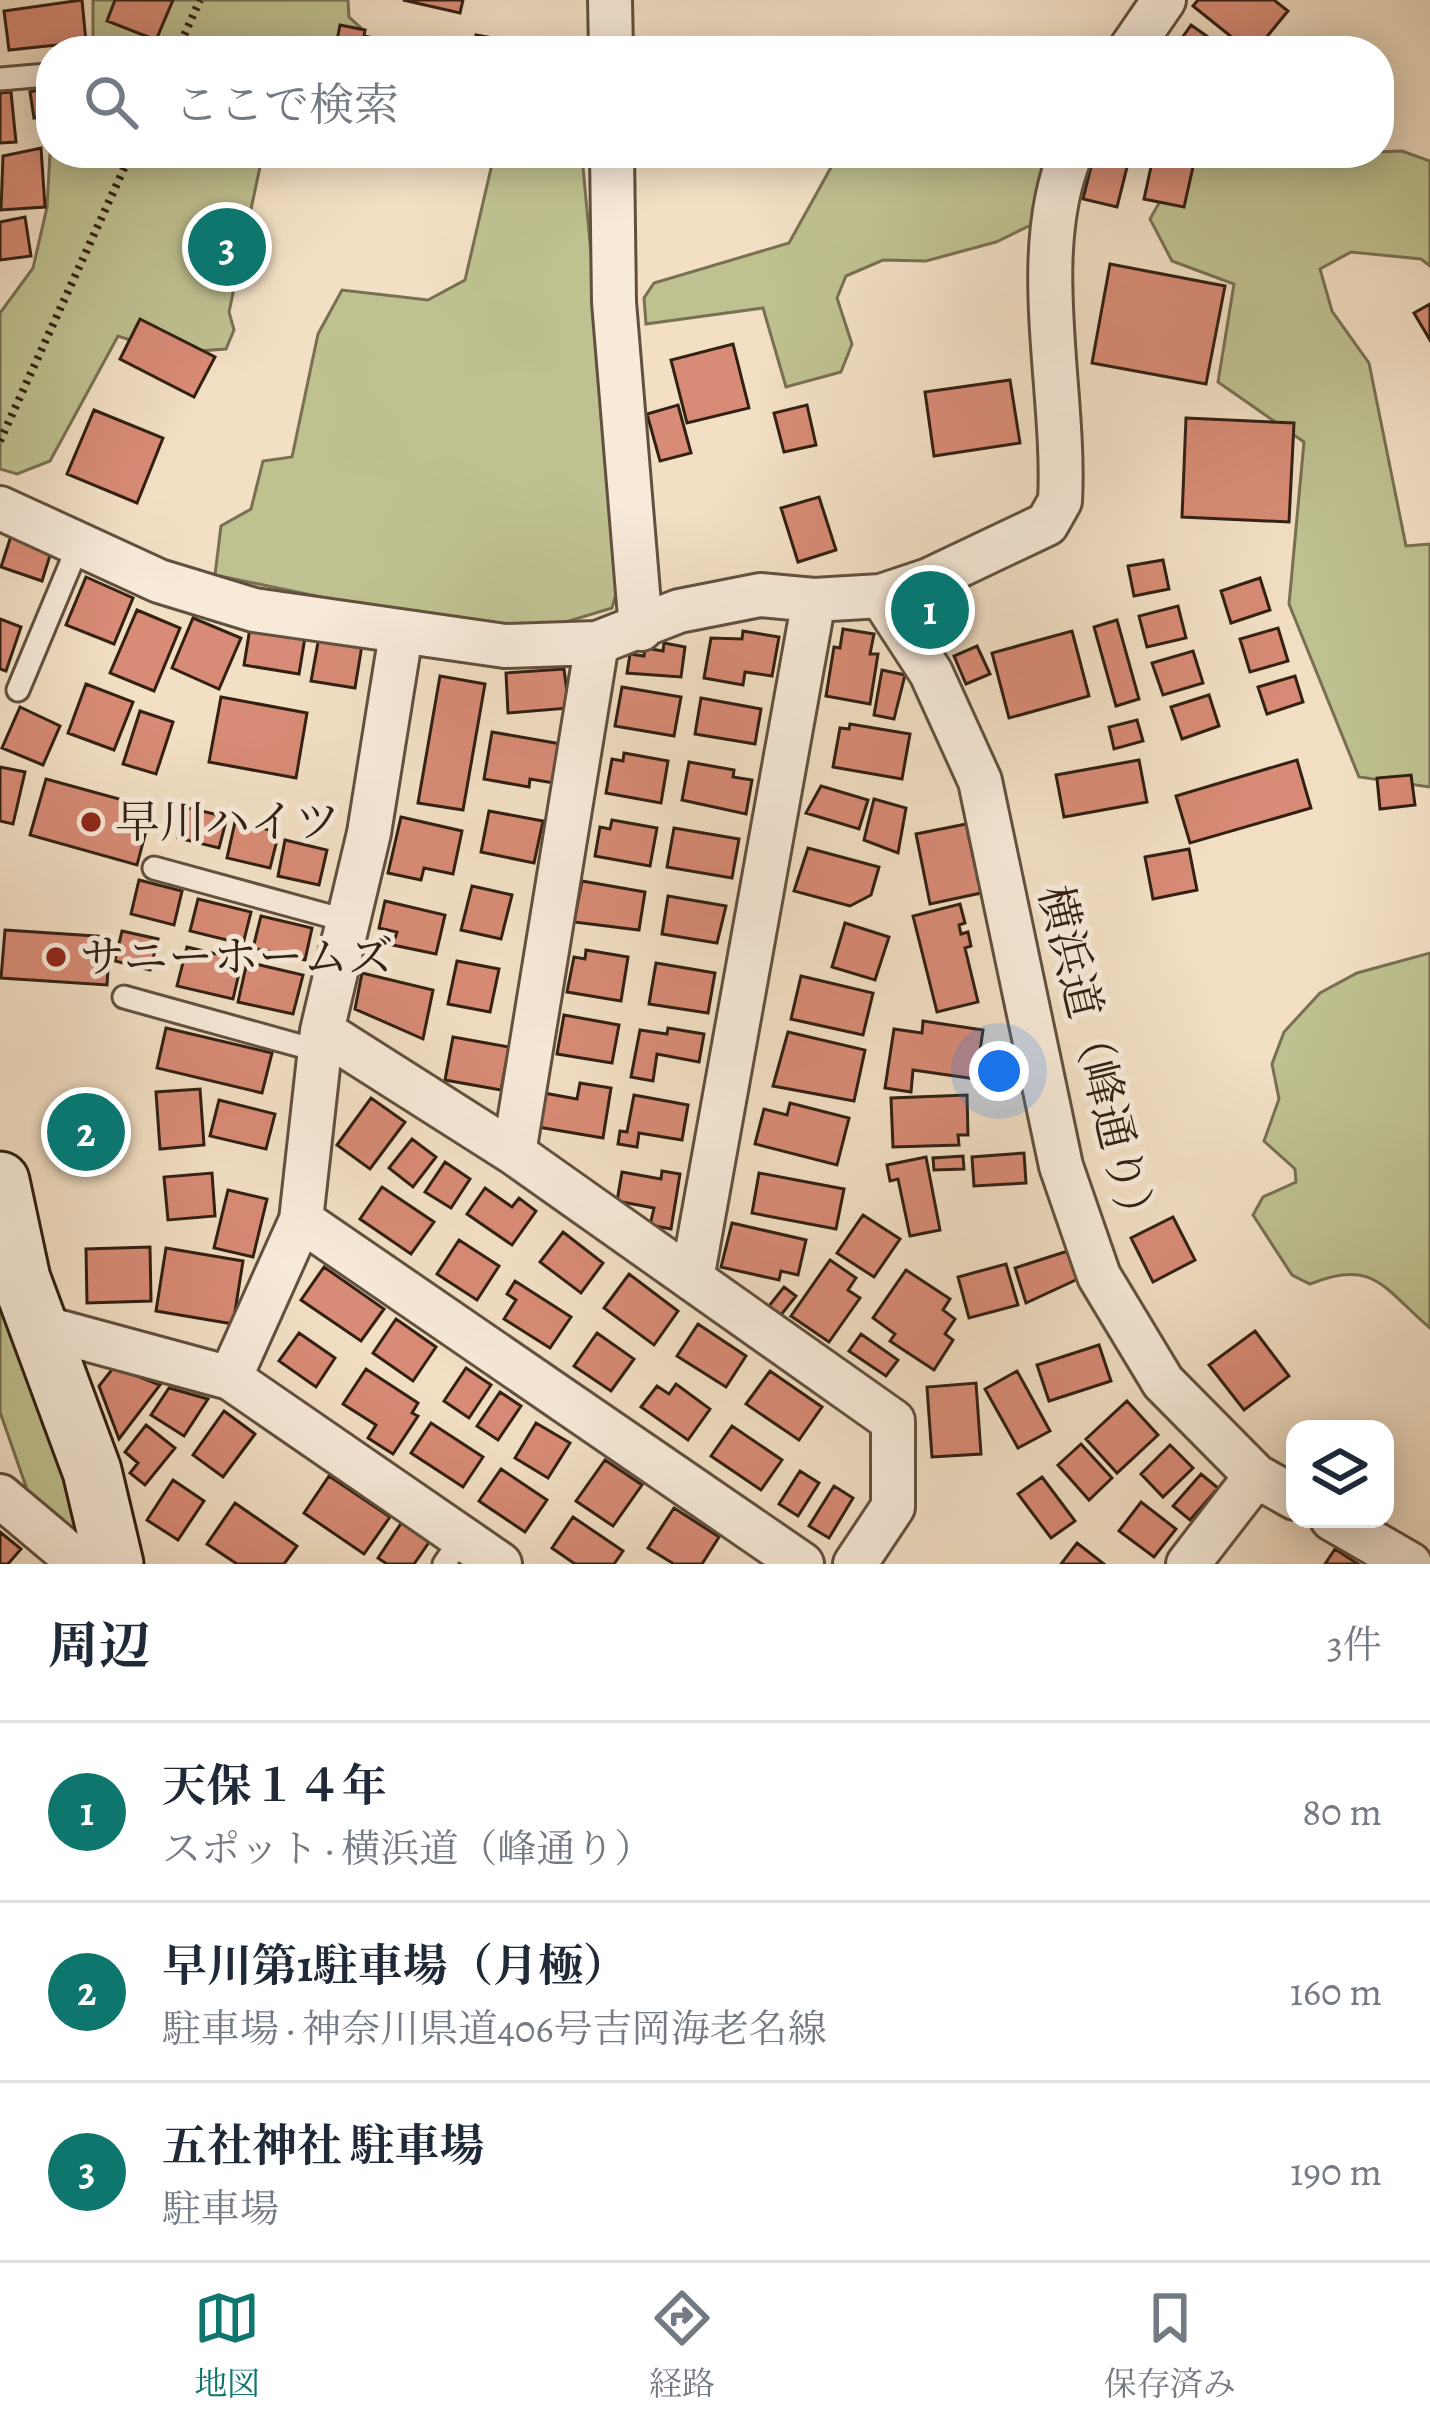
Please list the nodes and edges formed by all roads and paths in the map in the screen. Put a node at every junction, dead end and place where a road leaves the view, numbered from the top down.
1 (200, 0) edge
2 (610, 0) edge
3 (1164, 0) edge
4 (184, 36) edge
5 (610, 36) edge
6 (1139, 36) edge
7 (36, 76) edge
8 (0, 79) edge
9 (123, 168) edge
10 (612, 168) edge
11 (1065, 168) edge
12 (0, 441) edge
13 (0, 508) edge
14 (79, 544) junction
15 (881, 596) junction
16 (814, 600) junction
17 (641, 629) junction
18 (401, 634) junction
19 (597, 643) junction
20 (18, 690) dead end
21 (154, 868) dead end
22 (348, 921) junction
23 (124, 997) dead end
24 (320, 1041) junction
25 (514, 1153) junction
26 (0, 1181) edge
27 (301, 1220) junction
28 (692, 1280) junction
29 (20, 1291) edge
30 (230, 1378) junction
31 (1256, 1476) junction
32 (1286, 1493) edge
33 (0, 1496) edge
34 (1348, 1528) edge
35 (453, 1551) edge
36 (81, 1564) edge
37 (114, 1564) edge
38 (500, 1564) edge
39 (802, 1564) edge
40 (855, 1564) edge
41 (1189, 1564) edge
42 (1410, 1564) edge

1 - 4 path
2 - 5 street
3 - 6 street
7 - 8 lane
9 - 12 path
10 - 17 street
11 - 15 street
13 - 14 street
14 - 18 street
14 - 20 lane
15 - 16 street
15 - 31 street, 横浜道（峰通り）
16 - 17 street
16 - 28 street
17 - 19 street
18 - 19 street
18 - 22 street
19 - 25 street
21 - 22 lane
22 - 24 street
23 - 24 lane
24 - 25 street
24 - 27 street
25 - 28 street
26 - 29 main road
27 - 30 street
27 - 39 street
28 - 40 street
29 - 30 street
29 - 37 main road
30 - 35 street
31 - 32 street, 横浜道（峰通り）
31 - 41 street
33 - 36 street
34 - 42 street
35 - 38 street

